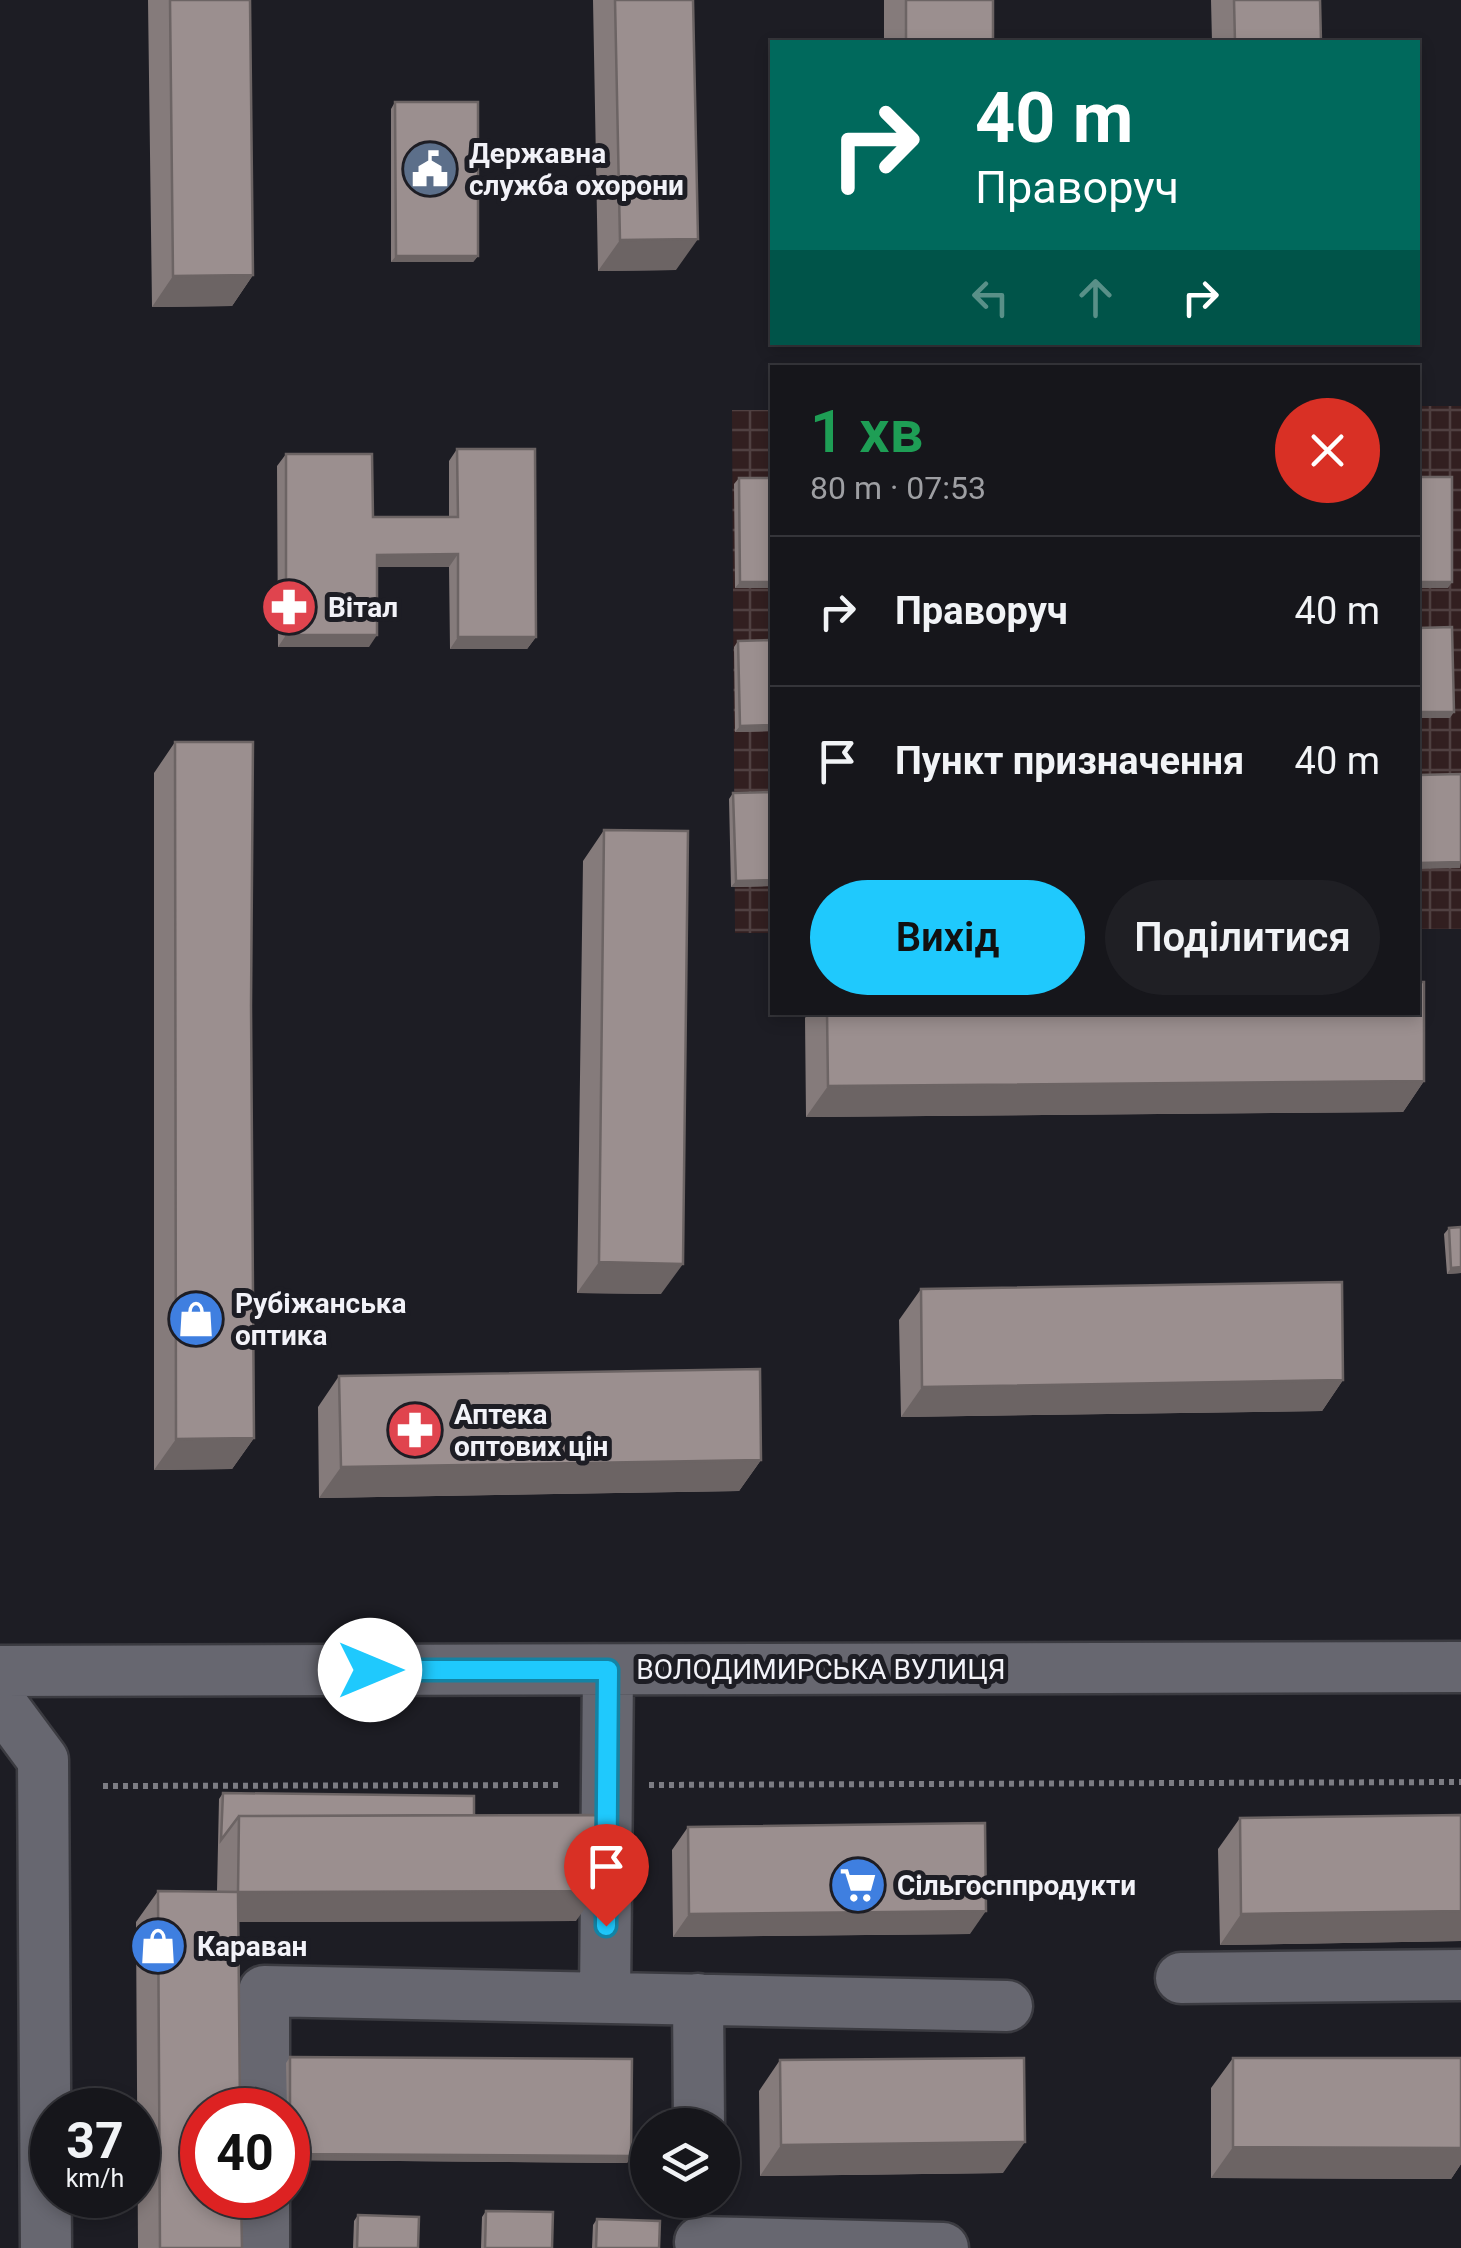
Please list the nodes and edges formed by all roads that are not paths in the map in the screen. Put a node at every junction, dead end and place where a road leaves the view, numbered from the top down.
1 (1461, 1667) edge
2 (608, 1670) junction
3 (0, 1671) edge
4 (0, 1702) edge
5 (1461, 1975) edge
6 (1181, 1978) dead end
7 (605, 1998) junction
8 (698, 1999) junction
9 (1007, 2006) dead end
10 (264, 2088) edge
11 (699, 2108) edge
12 (264, 2218) edge
13 (700, 2230) edge
14 (46, 2248) edge
15 (264, 2248) edge
16 (943, 2248) edge

1 - 2 street, ВОЛОДИМИРСЬКА ВУЛИЦЯ
2 - 3 street, ВОЛОДИМИРСЬКА ВУЛИЦЯ
2 - 7 street
4 - 14 street
5 - 6 street
7 - 8 street
7 - 10 street
8 - 9 street
8 - 11 street
12 - 15 street
13 - 16 street

